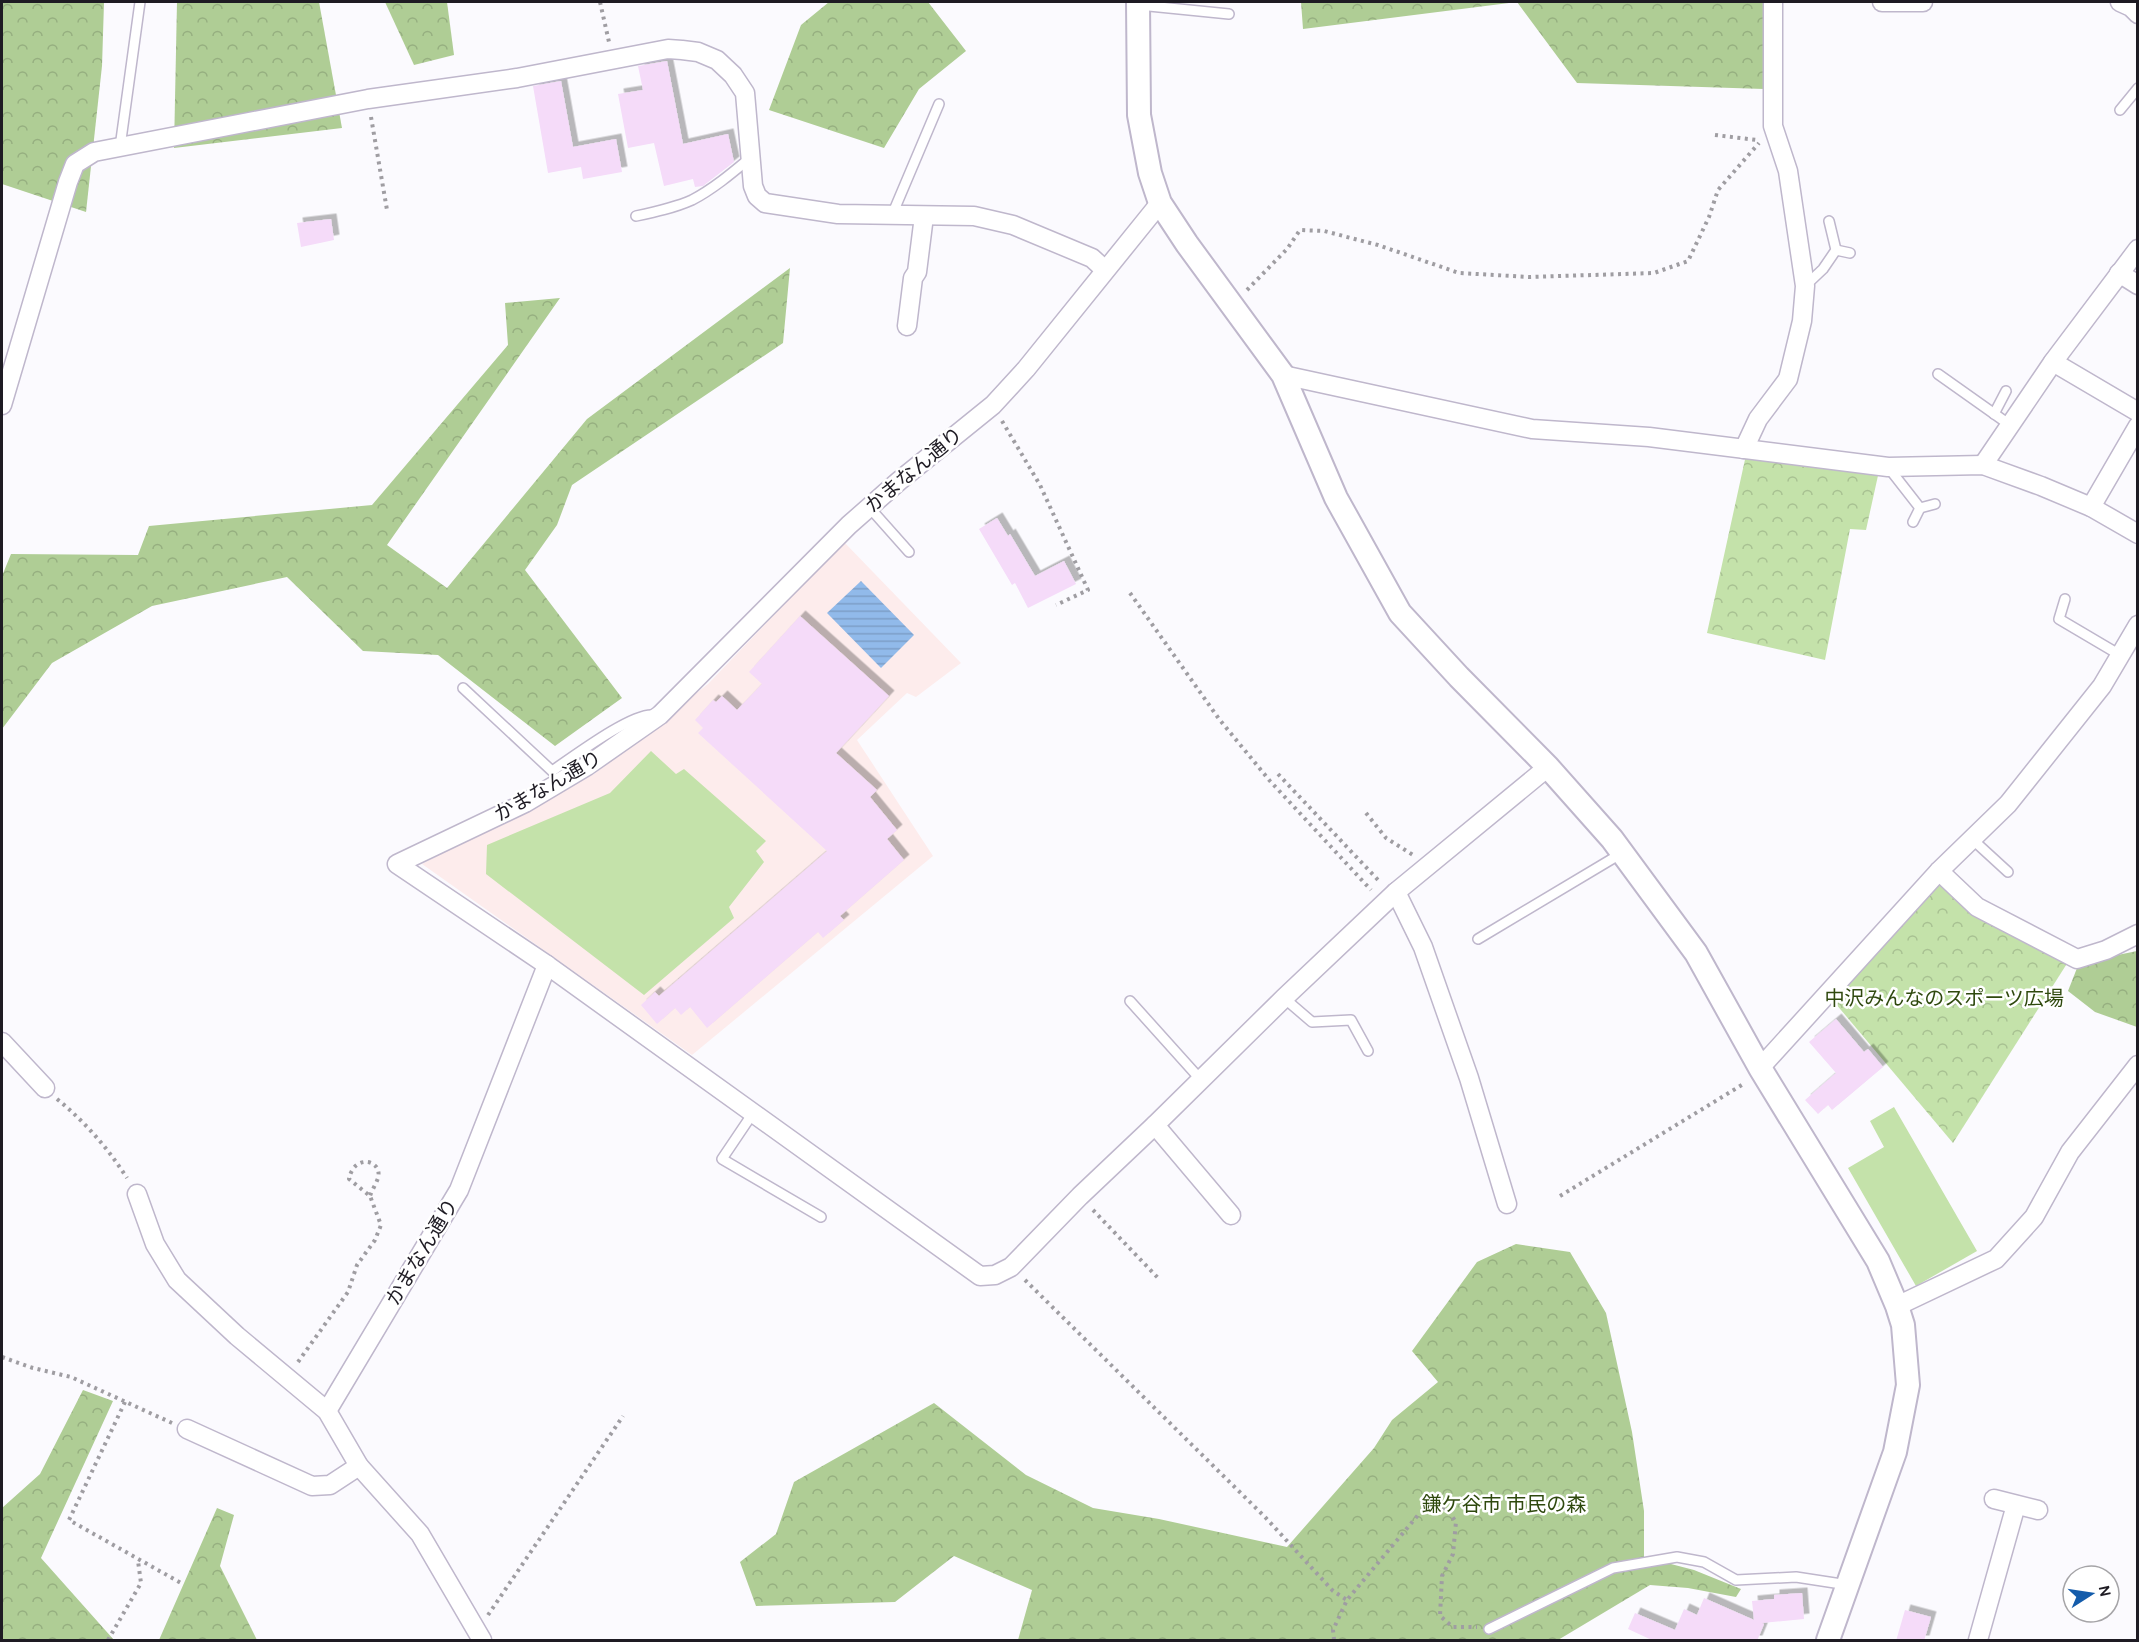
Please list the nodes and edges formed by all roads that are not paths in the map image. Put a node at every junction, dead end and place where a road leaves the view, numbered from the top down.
1 (141, 2) edge
2 (1773, 2) edge
3 (1882, 2) edge
4 (1923, 2) edge
5 (1138, 3) edge
6 (1228, 14) dead end
7 (2138, 88) edge
8 (939, 104) dead end
9 (2120, 110) dead end
10 (120, 147) junction
11 (750, 158) junction
12 (1160, 202) junction
13 (892, 215) junction
14 (636, 216) dead end
15 (924, 216) junction
16 (1830, 221) dead end
17 (2138, 249) edge
18 (1836, 250) junction
19 (1850, 253) dead end
20 (1105, 270) junction
21 (2119, 273) junction
22 (2138, 285) edge
23 (1805, 286) junction
24 (907, 326) dead end
25 (2053, 362) junction
26 (1938, 374) dead end
27 (1283, 375) junction
28 (2006, 391) dead end
29 (2, 405) edge
30 (2138, 412) edge
31 (1994, 414) junction
32 (2010, 425) junction
33 (2138, 426) edge
34 (1744, 449) junction
35 (1983, 465) junction
36 (1888, 467) junction
37 (1935, 504) dead end
38 (869, 507) junction
39 (2091, 507) junction
40 (1920, 508) junction
41 (1913, 522) dead end
42 (2136, 528) edge
43 (909, 552) dead end
44 (2065, 598) dead end
45 (2138, 625) edge
46 (2128, 651) edge
47 (463, 688) dead end
48 (660, 716) junction
49 (1548, 767) junction
50 (1972, 839) junction
51 (1622, 853) junction
52 (1939, 871) junction
53 (2008, 872) dead end
54 (1391, 897) junction
55 (2138, 934) edge
56 (1478, 939) dead end
57 (547, 965) junction
58 (1284, 998) junction
59 (1130, 1001) dead end
60 (2, 1041) edge
61 (1368, 1051) dead end
62 (2138, 1065) edge
63 (1760, 1068) junction
64 (1201, 1080) junction
65 (45, 1088) road end
66 (753, 1113) junction
67 (1155, 1125) junction
68 (137, 1194) road end
69 (1507, 1204) dead end
70 (1231, 1215) dead end
71 (821, 1217) dead end
72 (1897, 1306) junction
73 (327, 1411) junction
74 (187, 1429) road end
75 (359, 1466) junction
76 (1994, 1499) dead end
77 (2016, 1505) junction
78 (2038, 1510) dead end
79 (1848, 1585) junction
80 (1489, 1629) road end
81 (480, 1635) edge
82 (1828, 1641) edge
83 (1978, 1641) edge

1 - 10 lane
2 - 23 street
3 - 4 street
5 - 6 lane
5 - 12 street
7 - 9 lane
8 - 13 lane
10 - 11 street
10 - 29 street
11 - 13 street
11 - 14 lane
12 - 20 street, かまなん通り
12 - 27 street
13 - 15 street
15 - 20 street
15 - 24 street
16 - 18 lane
17 - 21 street
18 - 19 lane
18 - 23 lane
20 - 38 street, かまなん通り
21 - 22 street
21 - 25 street
23 - 34 street
25 - 30 street
25 - 32 street
26 - 31 lane
27 - 34 street
27 - 49 street
28 - 31 lane
31 - 32 lane
32 - 35 street
33 - 39 street
34 - 36 street
35 - 36 street
35 - 39 street
36 - 40 lane
37 - 40 lane
38 - 43 lane
38 - 48 street, かまなん通り
39 - 42 street
40 - 41 lane
44 - 46 lane
45 - 46 street
46 - 50 street
47 - 48 lane
48 - 57 street, かまなん通り
49 - 51 street
49 - 54 street
50 - 52 street
50 - 53 lane
51 - 56 lane
51 - 63 street
52 - 55 street
52 - 63 street
54 - 58 street
54 - 69 street
57 - 66 street
57 - 73 street, かまなん通り
58 - 61 lane
58 - 64 street
59 - 64 lane
60 - 65 street
62 - 72 street
63 - 72 street
64 - 67 street
66 - 67 street
66 - 71 lane
67 - 70 street
68 - 73 street
72 - 79 street
73 - 75 street
74 - 75 street
75 - 81 street
76 - 77 street
77 - 78 street
77 - 83 street
79 - 80 lane
79 - 82 street

